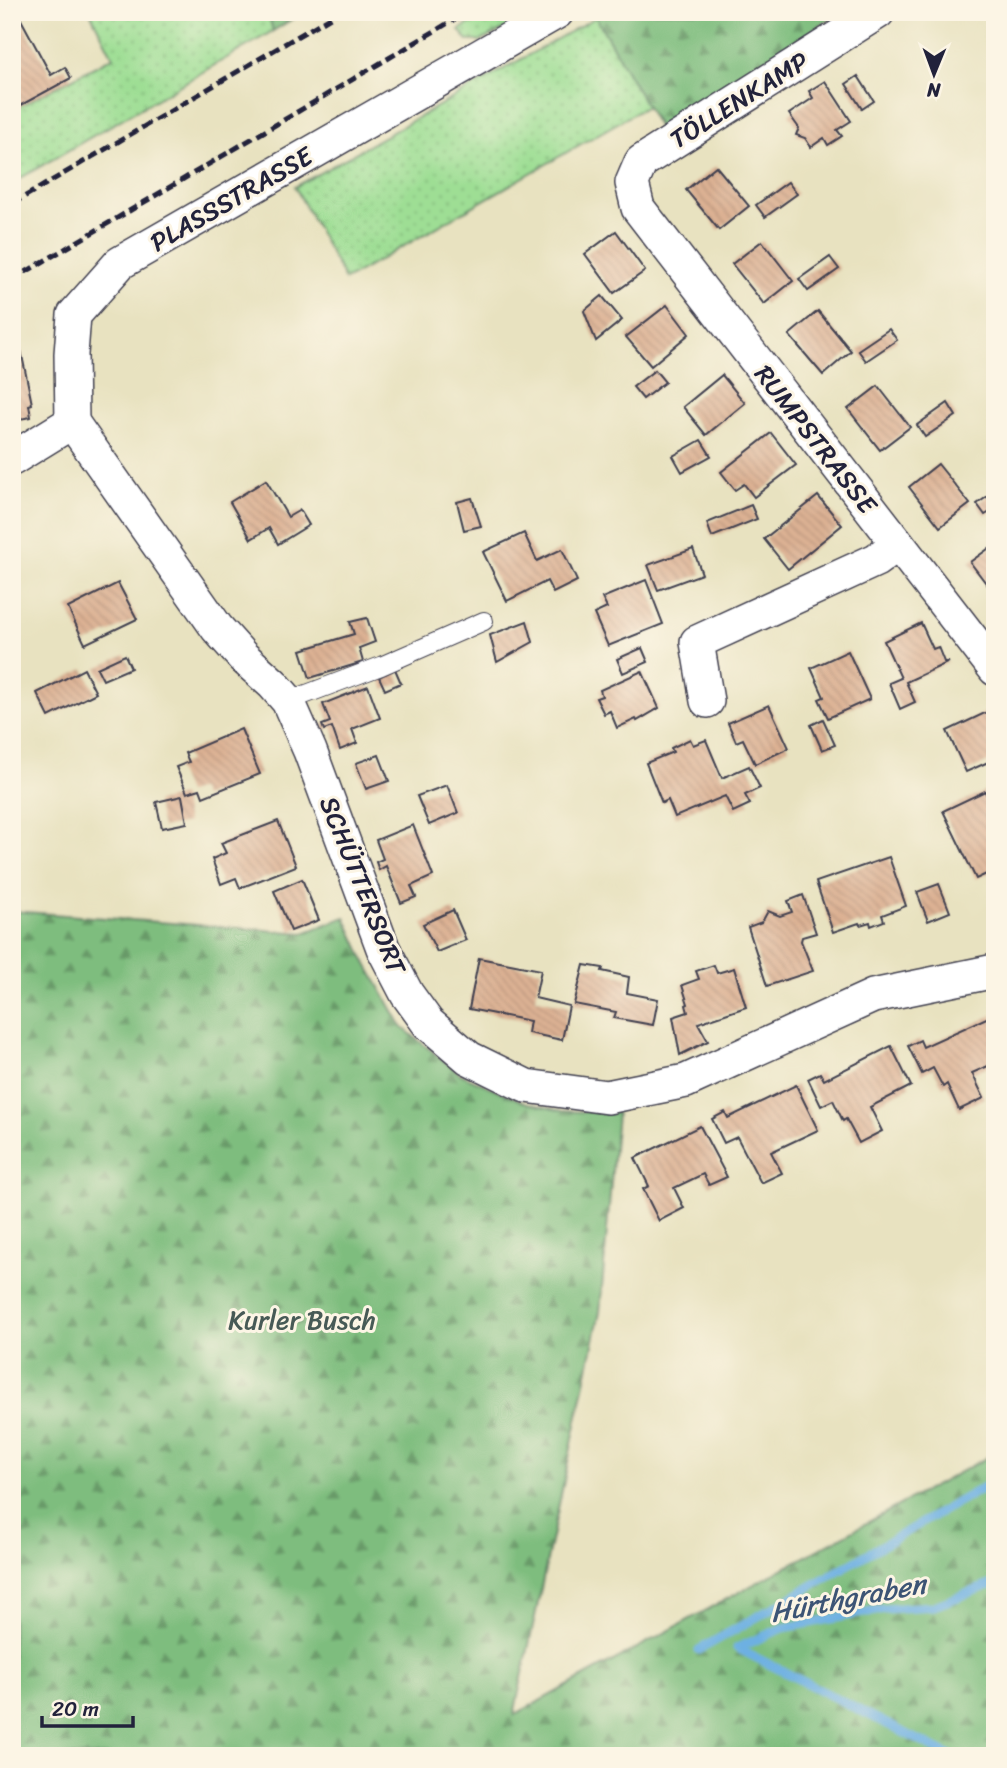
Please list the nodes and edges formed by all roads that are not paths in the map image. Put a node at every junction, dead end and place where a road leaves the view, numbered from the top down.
1 (557, 12) edge
2 (878, 12) edge
3 (638, 208) joint
4 (72, 422) junction
5 (12, 459) edge
6 (898, 544) junction
7 (484, 621) dead end
8 (995, 669) edge
9 (288, 701) junction
10 (707, 701) dead end
11 (995, 971) edge

1 - 4 street, PLASSSTRASSE
2 - 3 street, TÖLLENKAMP
3 - 6 street, RUMPSTRASSE
4 - 5 street
4 - 9 street, SCHÜTTERSORT
6 - 8 street, RUMPSTRASSE
6 - 10 street
7 - 9 lane
9 - 11 street, SCHÜTTERSORT

